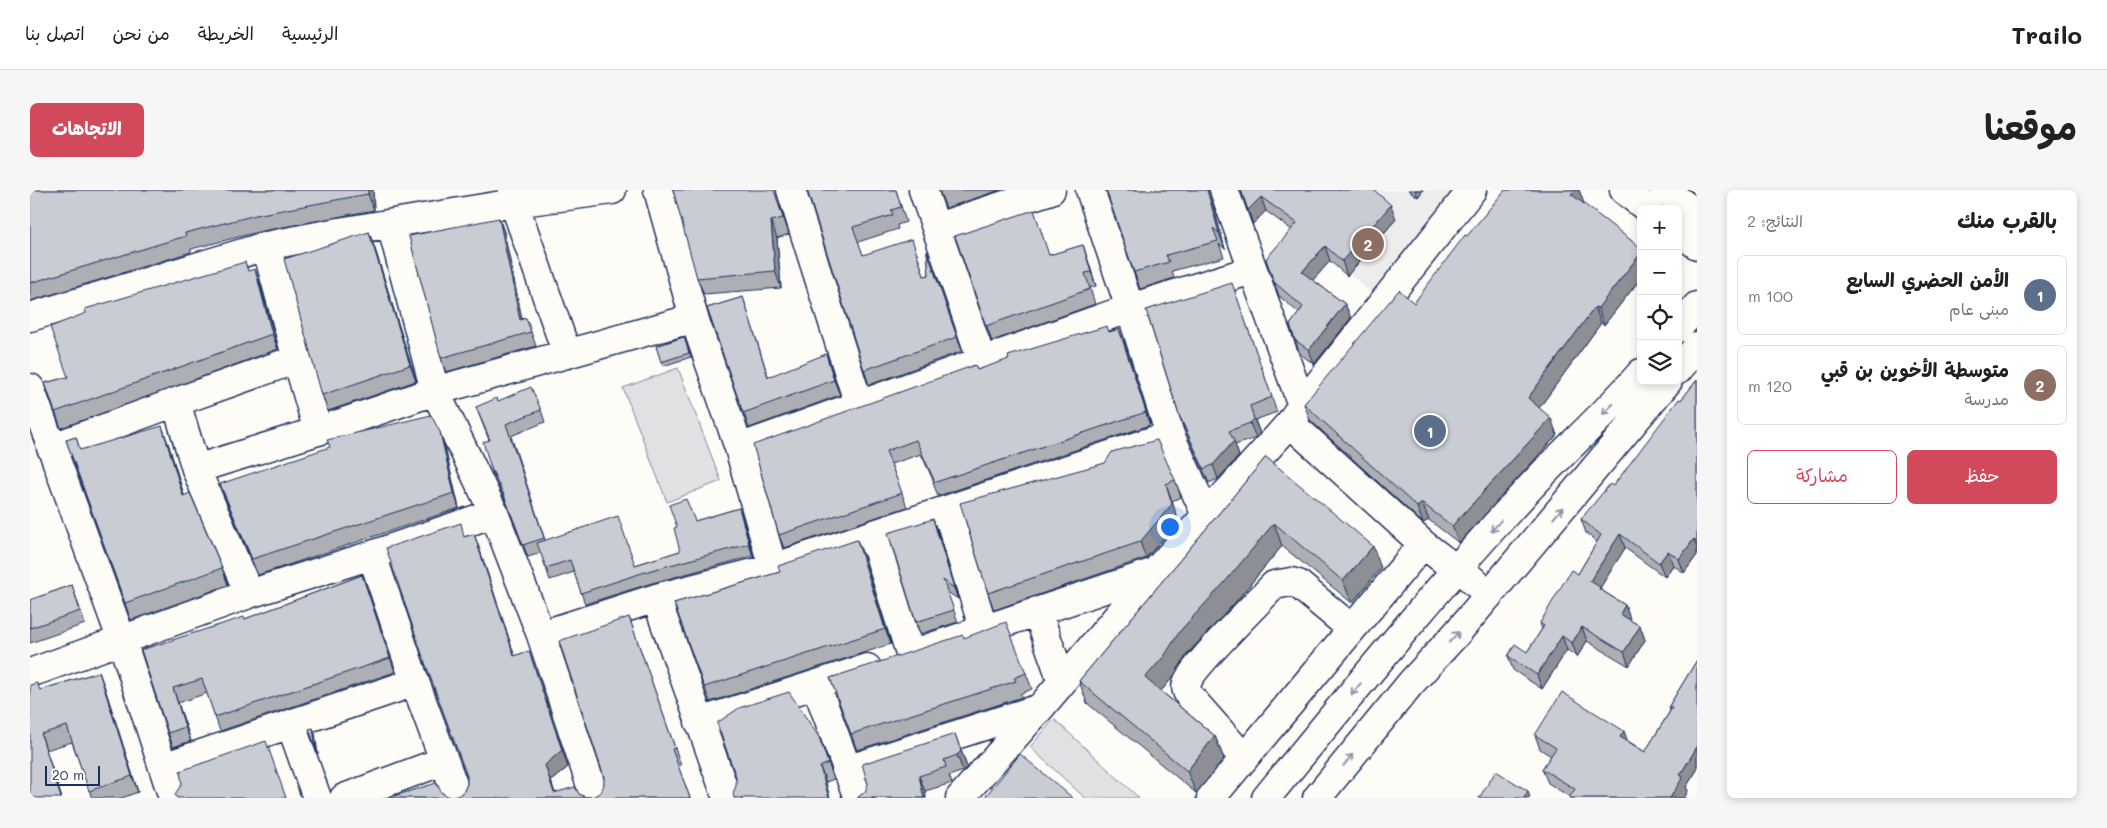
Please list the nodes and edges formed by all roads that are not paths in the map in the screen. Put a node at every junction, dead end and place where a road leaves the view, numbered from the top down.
1 (612, 190) edge
2 (658, 190) edge
3 (791, 190) edge
4 (923, 190) edge
5 (1051, 190) edge
6 (1090, 190) edge
7 (1224, 190) edge
8 (1472, 190) edge
9 (1624, 190) edge
10 (1664, 190) edge
11 (514, 196) edge
12 (1643, 205) edge
13 (1697, 214) edge
14 (391, 224) junction
15 (937, 227) junction
16 (1682, 235) edge
17 (1697, 245) edge
18 (266, 246) junction
19 (1252, 270) junction
20 (1697, 306) edge
21 (1130, 308) junction
22 (30, 317) edge
23 (694, 318) junction
24 (1682, 323) edge
25 (1697, 347) edge
26 (567, 354) junction
27 (297, 359) junction
28 (982, 361) junction
29 (1682, 365) edge
30 (1637, 378) edge
31 (1665, 385) edge
32 (30, 388) edge
33 (435, 391) junction
34 (176, 402) junction
35 (859, 406) junction
36 (1296, 414) junction
37 (318, 431) junction
38 (1170, 435) junction
39 (51, 448) junction
40 (740, 448) junction
41 (196, 469) junction
42 (947, 510) junction
43 (494, 513) junction
44 (1206, 515) junction
45 (873, 535) junction
46 (1424, 544) junction
47 (372, 555) junction
48 (773, 568) junction
49 (1459, 568) junction
50 (1155, 572) junction
51 (249, 594) junction
52 (1489, 595) junction
53 (656, 598) junction
54 (1037, 611) junction
55 (1352, 629) junction
56 (984, 630) junction
57 (541, 635) junction
58 (122, 641) junction
59 (910, 653) junction
60 (1381, 659) junction
61 (30, 673) edge
62 (1062, 681) junction
63 (415, 682) junction
64 (1411, 683) junction
65 (816, 685) junction
66 (1041, 707) junction
67 (699, 722) junction
68 (291, 725) junction
69 (1244, 758) junction
70 (443, 760) junction
71 (163, 767) junction
72 (846, 770) junction
73 (173, 798) edge
74 (317, 798) edge
75 (344, 798) edge
76 (458, 798) edge
77 (595, 798) edge
78 (727, 798) edge
79 (858, 798) edge
80 (960, 798) edge
81 (1211, 798) edge
82 (1266, 798) edge
83 (1317, 798) edge

1 - 11 street
2 - 23 street
3 - 35 street
4 - 15 street
5 - 15 street
6 - 21 street
7 - 19 street
8 - 36 street
9 - 12 street
10 - 13 street
11 - 14 street
11 - 26 street
14 - 18 street
14 - 33 street
15 - 28 street
16 - 17 street
18 - 22 street
18 - 27 street
19 - 21 street
19 - 36 street
20 - 24 street
21 - 28 street
21 - 38 street
23 - 26 street
23 - 40 street
25 - 29 street
26 - 33 street
27 - 34 street
27 - 37 street
28 - 35 street
30 -> 49 street
52 -> 31 street
32 - 39 street
33 - 37 street
33 - 43 street
34 - 39 street
34 - 41 street
35 - 40 street
36 - 44 street
36 - 46 street
37 - 41 street
38 - 42 street
38 - 44 street
39 - 58 street
40 - 48 street
41 - 51 street
42 - 45 street
42 - 56 street
43 - 47 street
43 - 57 street
44 - 50 street
45 - 48 street
45 - 59 street
46 - 49 street
46 - 55 street
47 - 51 street
47 - 63 street
48 - 53 street
49 - 52 street
49 - 60 street
50 - 54 street
50 - 62 street
51 - 58 street
64 -> 52 street
53 - 57 street
53 - 67 street
54 - 56 street
54 - 62 street
55 - 69 street
55 - 69 street
56 - 59 street
57 - 77 street
58 - 61 street
58 - 71 street
59 - 65 street
60 - 64 street
60 -> 82 street
62 - 66 street
63 - 68 street
63 - 70 street
83 -> 64 street
65 - 67 street
65 - 72 street
66 - 72 street
66 - 80 street
67 - 78 street
68 - 71 street
68 - 74 street
69 - 81 street
70 - 75 street
70 - 76 street
71 - 73 street
72 - 79 street

